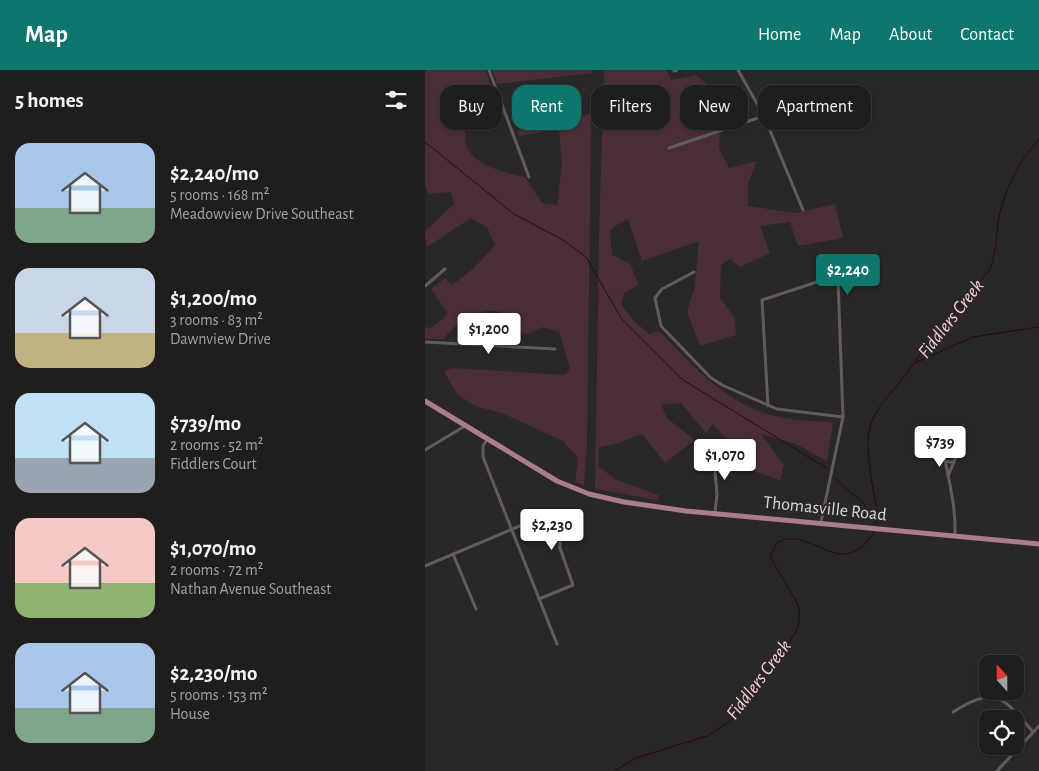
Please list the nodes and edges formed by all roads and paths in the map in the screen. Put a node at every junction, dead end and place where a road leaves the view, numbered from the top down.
1 (489, 70) edge
2 (738, 70) edge
3 (758, 105) edge
4 (758, 118) edge
5 (770, 130) edge
6 (669, 148) dead end
7 (529, 177) dead end
8 (803, 210) dead end
9 (445, 269) dead end
10 (694, 272) dead end
11 (425, 286) edge
12 (425, 342) edge
13 (555, 349) dead end
14 (425, 401) edge
15 (768, 406) junction
16 (843, 417) junction
17 (465, 426) junction
18 (487, 440) junction
19 (425, 450) edge
20 (713, 450) dead end
21 (945, 460) junction
22 (955, 460) junction
23 (947, 477) junction
24 (715, 513) junction
25 (821, 522) junction
26 (512, 530) junction
27 (955, 536) junction
28 (1039, 544) edge
29 (453, 554) junction
30 (425, 566) edge
31 (539, 599) junction
32 (476, 609) dead end
33 (557, 644) dead end
34 (953, 712) dead end
35 (1039, 726) edge
36 (1033, 732) junction
37 (997, 771) edge

1 - 7 street
2 - 3 street
4 - 6 street
5 - 8 street
9 - 11 street
10 - 15 street
12 - 13 street
14 - 17 main road, Thomasville Road
15 - 16 street
15 - 16 street
16 - 25 street
17 - 18 main road, Thomasville Road
17 - 19 street
18 - 24 main road, Thomasville Road
18 - 26 street
20 - 24 street
21 - 22 street
21 - 22 street
21 - 23 street
22 - 23 street
23 - 27 street
24 - 25 main road, Thomasville Road
25 - 27 main road, Thomasville Road
26 - 29 street
26 - 31 street
26 - 31 street
27 - 28 main road, Thomasville Road
29 - 30 street
29 - 32 street
31 - 33 street
34 - 36 street
35 - 36 street
36 - 37 street

